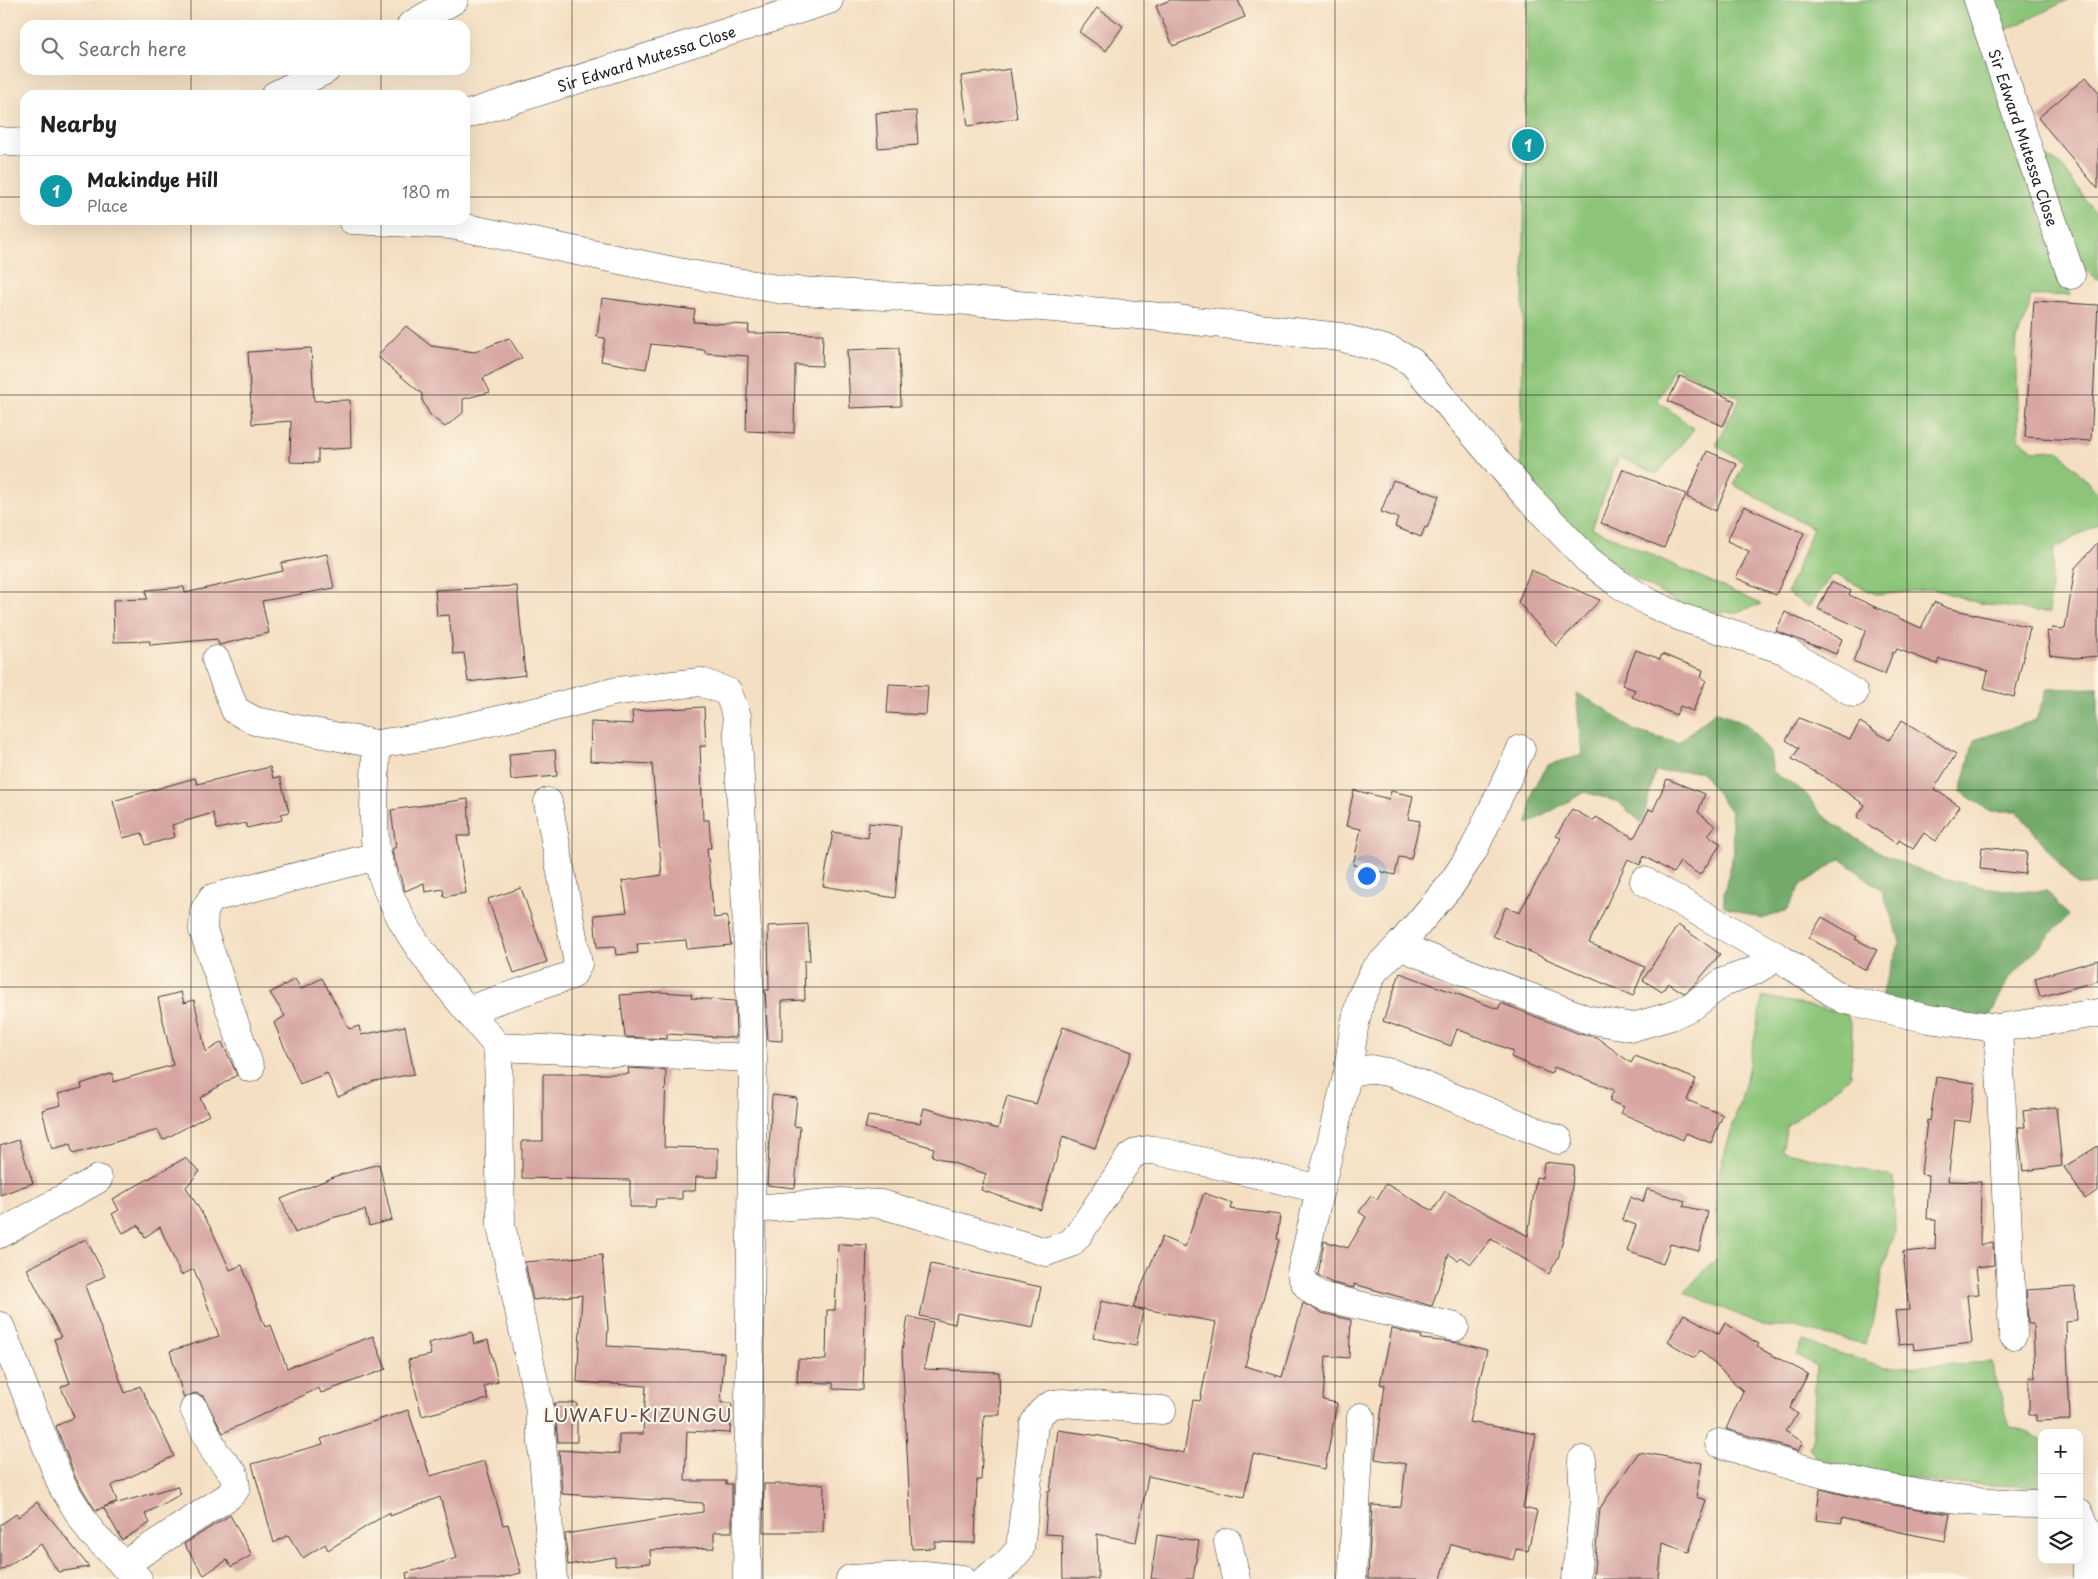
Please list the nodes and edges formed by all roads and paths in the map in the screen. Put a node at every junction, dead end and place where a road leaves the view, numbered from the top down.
1 (454, 0) edge
2 (828, 0) edge
3 (1978, 0) edge
4 (420, 20) edge
5 (316, 75) edge
6 (285, 90) edge
7 (470, 114) edge
8 (0, 141) edge
9 (20, 143) edge
10 (452, 225) edge
11 (2072, 275) dead end
12 (216, 660) dead end
13 (1854, 693) dead end
14 (376, 744) junction
15 (1521, 749) dead end
16 (548, 802) dead end
17 (377, 856) junction
18 (1644, 881) dead end
19 (1399, 946) junction
20 (1778, 957) junction
21 (468, 1010) junction
22 (2098, 1013) edge
23 (1998, 1028) junction
24 (498, 1047) junction
25 (753, 1058) junction
26 (250, 1068) dead end
27 (1348, 1072) junction
28 (1559, 1140) dead end
29 (98, 1179) dead end
30 (1320, 1189) junction
31 (752, 1209) junction
32 (0, 1234) edge
33 (0, 1326) edge
34 (1455, 1327) dead end
35 (2013, 1335) dead end
36 (194, 1409) dead end
37 (1162, 1410) dead end
38 (1361, 1417) dead end
39 (1719, 1442) dead end
40 (1582, 1460) dead end
41 (2038, 1504) edge
42 (2082, 1519) edge
43 (1228, 1542) dead end
44 (131, 1572) edge
45 (553, 1579) edge
46 (747, 1579) edge
47 (850, 1579) edge
48 (962, 1579) edge
49 (986, 1579) edge
50 (1236, 1579) edge
51 (1352, 1579) edge
52 (1576, 1579) edge
53 (2087, 1579) edge

1 - 4 street
2 - 7 street, Sir Edward Mutessa Close
3 - 11 street, Sir Edward Mutessa Close
5 - 6 street
8 - 9 street
10 - 13 street
12 - 14 street
14 - 17 street
14 - 25 street
15 - 19 street
16 - 21 street
17 - 21 street
17 - 26 street
18 - 20 street
19 - 20 street
19 - 27 street
20 - 23 street
21 - 24 street
22 - 23 street
23 - 35 street
24 - 25 street
24 - 45 street
25 - 31 street
27 - 28 street
27 - 30 street
29 - 32 street
30 - 31 street
30 - 34 street
31 - 46 street
33 - 44 street
36 - 44 street
37 - 49 street
38 - 51 street
39 - 41 street
40 - 52 street
42 - 53 street
43 - 50 street
47 - 48 street

